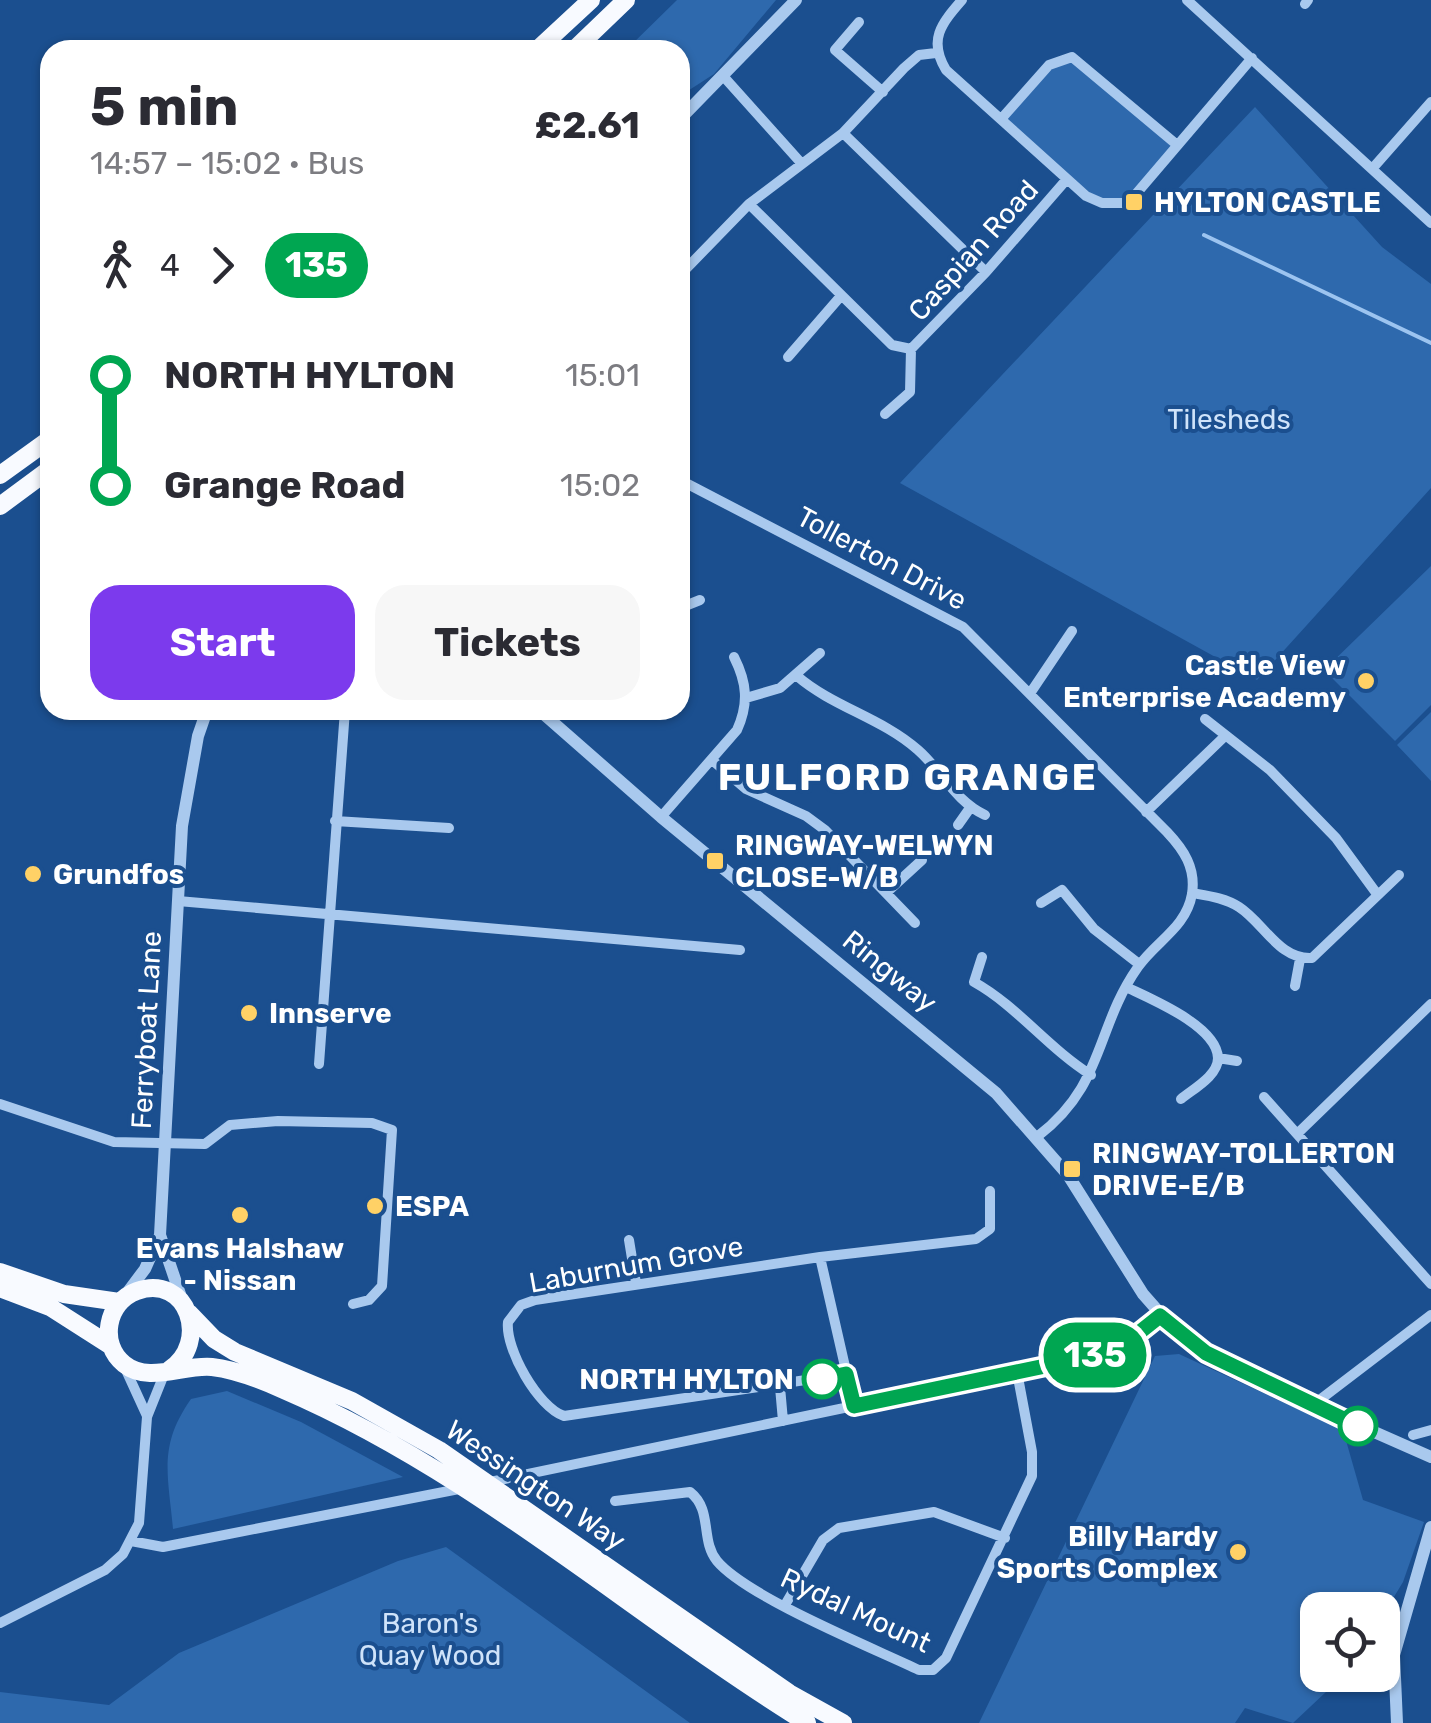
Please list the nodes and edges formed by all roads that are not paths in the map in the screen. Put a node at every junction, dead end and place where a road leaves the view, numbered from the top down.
1 (592, 0) edge
2 (626, 0) edge
3 (796, 0) edge
4 (962, 0) edge
5 (1187, 0) edge
6 (858, 22) dead end
7 (548, 40) edge
8 (584, 40) edge
9 (936, 53) junction
10 (1252, 58) junction
11 (724, 77) junction
12 (882, 92) junction
13 (1431, 102) edge
14 (690, 109) edge
15 (1002, 118) junction
16 (843, 133) junction
17 (1176, 144) junction
18 (802, 164) junction
19 (1372, 170) junction
20 (1067, 179) junction
21 (749, 204) junction
22 (1431, 223) edge
23 (690, 264) edge
24 (986, 272) junction
25 (840, 297) junction
26 (911, 349) junction
27 (788, 357) dead end
28 (886, 414) dead end
29 (40, 446) edge
30 (0, 475) edge
31 (40, 476) edge
32 (690, 485) edge
33 (0, 506) edge
34 (700, 600) dead end
35 (690, 604) edge
36 (1072, 632) dead end
37 (820, 653) dead end
38 (734, 657) dead end
39 (797, 676) junction
40 (1031, 692) junction
41 (746, 698) junction
42 (1206, 719) dead end
43 (204, 720) edge
44 (345, 720) edge
45 (551, 720) edge
46 (1224, 738) junction
47 (712, 760) junction
48 (970, 808) junction
49 (1146, 812) junction
50 (985, 814) dead end
51 (662, 817) junction
52 (336, 820) junction
53 (958, 825) dead end
54 (449, 828) dead end
55 (922, 860) dead end
56 (1399, 874) dead end
57 (886, 893) junction
58 (1192, 893) junction
59 (1377, 894) junction
60 (178, 901) junction
61 (1041, 903) dead end
62 (331, 912) junction
63 (915, 923) dead end
64 (740, 950) dead end
65 (982, 957) dead end
66 (1300, 959) junction
67 (1140, 964) junction
68 (1296, 986) dead end
69 (1126, 987) junction
70 (1431, 1004) edge
71 (1218, 1058) junction
72 (1236, 1061) dead end
73 (319, 1064) dead end
74 (1091, 1075) junction
75 (1264, 1097) dead end
76 (1181, 1099) dead end
77 (0, 1104) edge
78 (1297, 1134) junction
79 (1038, 1136) junction
80 (165, 1142) junction
81 (990, 1192) dead end
82 (160, 1235) junction
83 (629, 1240) dead end
84 (820, 1257) junction
85 (0, 1272) edge
86 (636, 1282) junction
87 (1431, 1284) edge
88 (0, 1288) edge
89 (121, 1300) junction
90 (354, 1304) dead end
91 (187, 1309) junction
92 (1431, 1315) edge
93 (1160, 1316) junction
94 (110, 1346) junction
95 (123, 1364) junction
96 (167, 1371) junction
97 (1017, 1372) junction
98 (846, 1374) junction
99 (780, 1387) junction
100 (854, 1406) junction
101 (1313, 1406) junction
102 (147, 1416) junction
103 (783, 1421) junction
104 (1431, 1430) edge
105 (1413, 1434) dead end
106 (404, 1441) junction
107 (1431, 1457) edge
108 (615, 1501) dead end
109 (1431, 1527) edge
110 (1005, 1538) junction
111 (131, 1542) junction
112 (785, 1606) junction
113 (0, 1622) edge
114 (807, 1723) edge
115 (844, 1723) edge
116 (1397, 1723) edge

1 - 7 highway
2 - 8 highway
3 - 11 street
4 - 9 street
5 - 10 street
6 - 12 street
9 - 12 street
9 - 15 street
10 - 17 street
10 - 19 street
11 - 14 street
11 - 18 street
12 - 16 street
13 - 19 street
15 - 17 street
15 - 20 street
16 - 18 street
16 - 24 street
17 - 20 street
18 - 21 street
19 - 22 street
20 - 24 street, Caspian Road
21 - 23 street
21 - 25 street, Caspian Road
24 - 26 street, Caspian Road
25 - 26 street, Caspian Road
25 - 27 street
26 - 28 street, Caspian Road
29 - 30 highway
31 - 33 highway
32 - 40 street, Tollerton Drive
34 - 35 street
36 - 40 street
37 - 39 street
38 - 41 street
39 - 41 street
39 - 48 street
40 - 49 street, Tollerton Drive
41 - 47 street
42 - 46 street
43 - 60 street, Ferryboat Lane
44 - 52 street
45 - 51 street, Ringway
46 - 49 street
46 - 59 street
47 - 51 street
47 - 57 street
48 - 50 street
48 - 53 street
49 - 58 street, Tollerton Drive
51 - 79 street, Ringway
52 - 54 street
52 - 62 street
55 - 57 street
56 - 59 street
57 - 63 street
58 - 66 street
58 - 67 street
59 - 66 street
60 - 62 street
60 - 80 street, Ferryboat Lane
61 - 67 street
62 - 64 street
62 - 73 street
65 - 74 street
66 - 68 street
67 - 69 street
69 - 71 street
69 - 74 street
70 - 78 street
71 - 72 street
71 - 76 street
74 - 79 street
75 - 78 street
77 - 80 street
78 - 87 street
79 - 93 street, Ringway
80 - 82 street, Ferryboat Lane
80 - 90 street
81 - 84 street, Laburnum Grove
82 - 89 street, Ferryboat Lane
82 - 91 street, Ferryboat Lane
83 - 86 street
84 - 86 street, Laburnum Grove
84 - 98 street
85 - 89 highway, Wessington Way
86 - 99 street, Laburnum Grove
88 - 94 highway
89 - 91 highway, Wessington Way
89 - 94 highway
91 - 96 highway
91 - 106 highway, Wessington Way
92 - 101 street
93 - 97 street
93 - 101 street, Ringway
94 - 95 highway
95 - 96 highway, Wessington Way
95 - 102 street
96 - 102 street
96 - 106 highway, Wessington Way
97 - 100 street
97 - 110 street, Rydal Mount
98 - 99 street, Laburnum Grove
98 - 100 street
99 - 103 street
100 - 103 street
101 - 107 street, Ringway
102 - 111 street
103 - 111 street
104 - 105 street
106 - 114 highway, Wessington Way
106 - 115 highway, Wessington Way
108 - 112 street, Rydal Mount
109 - 116 street
110 - 112 street
110 - 112 street, Rydal Mount
111 - 113 street

